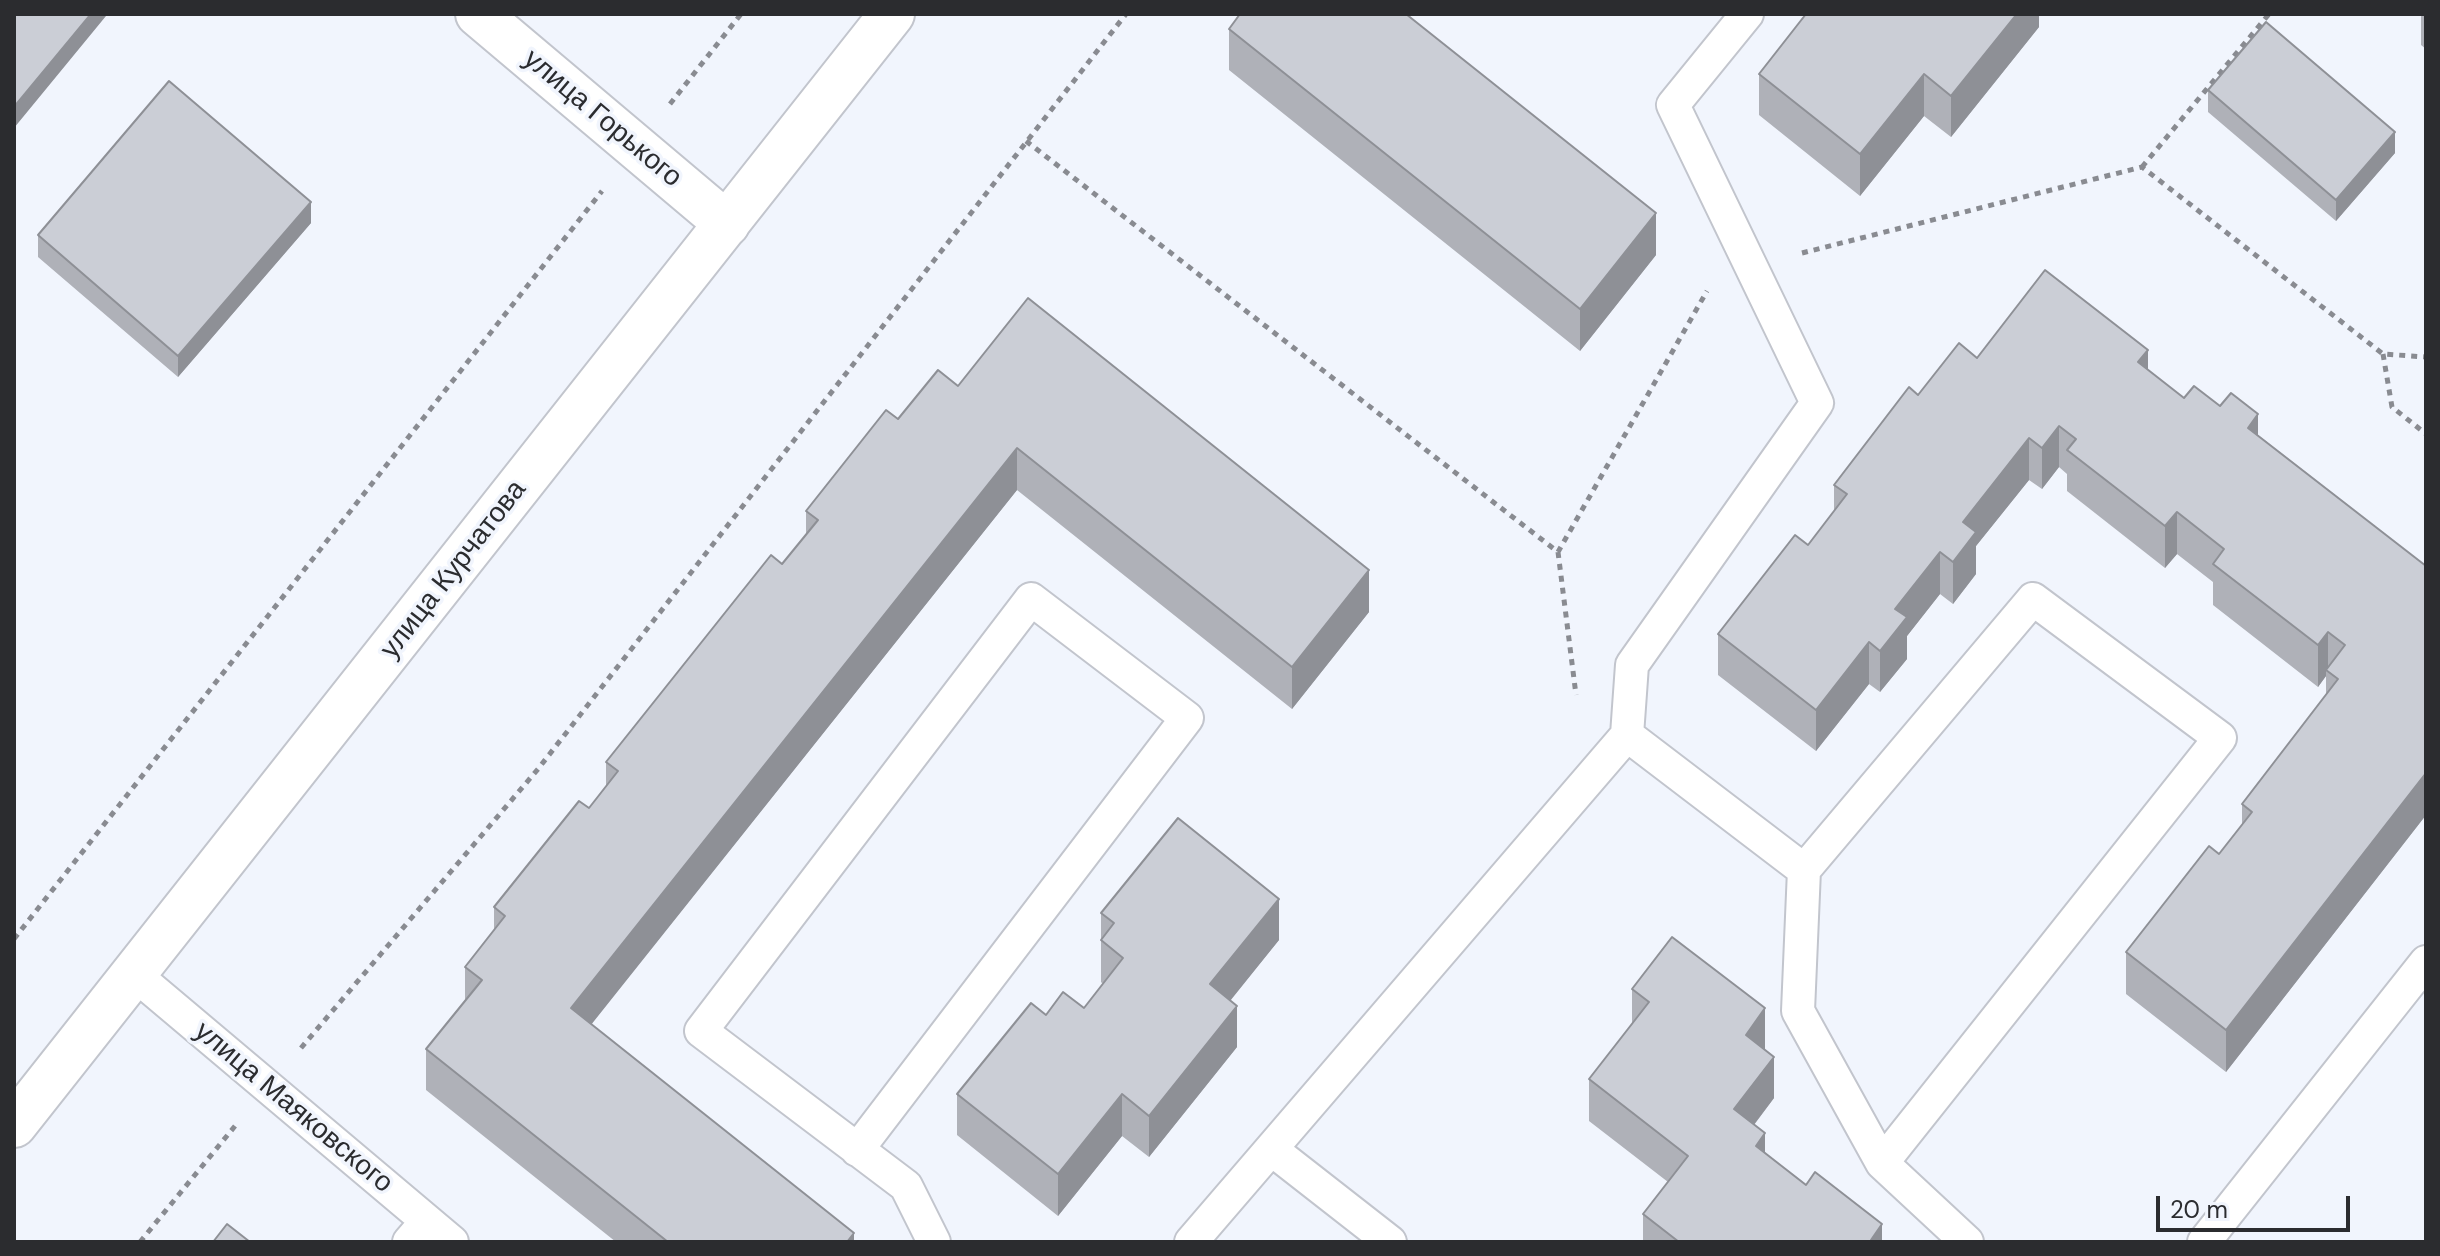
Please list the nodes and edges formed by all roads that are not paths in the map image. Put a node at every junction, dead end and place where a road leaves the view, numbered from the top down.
1 (478, 14) edge
2 (892, 14) edge
3 (1747, 14) edge
4 (727, 224) junction
5 (1627, 735) junction
6 (1804, 870) junction
7 (2426, 962) edge
8 (134, 974) junction
9 (14, 1125) edge
10 (1271, 1149) junction
11 (857, 1150) junction
12 (1882, 1163) junction
13 (418, 1231) edge
14 (452, 1242) edge
15 (934, 1242) edge
16 (1191, 1242) edge
17 (1390, 1242) edge
18 (1967, 1242) edge
19 (2204, 1242) edge

1 - 4 street, улица Горького
2 - 4 street, улица Курчатова
3 - 5 lane
4 - 8 street, улица Курчатова
5 - 6 lane
5 - 10 lane
6 - 12 lane
6 - 12 lane
7 - 19 lane
8 - 9 street, улица Курчатова
8 - 13 lane, улица Маяковского
10 - 16 lane
10 - 17 lane
11 - 11 lane
11 - 15 lane
12 - 18 lane
13 - 14 lane, улица Маяковского

